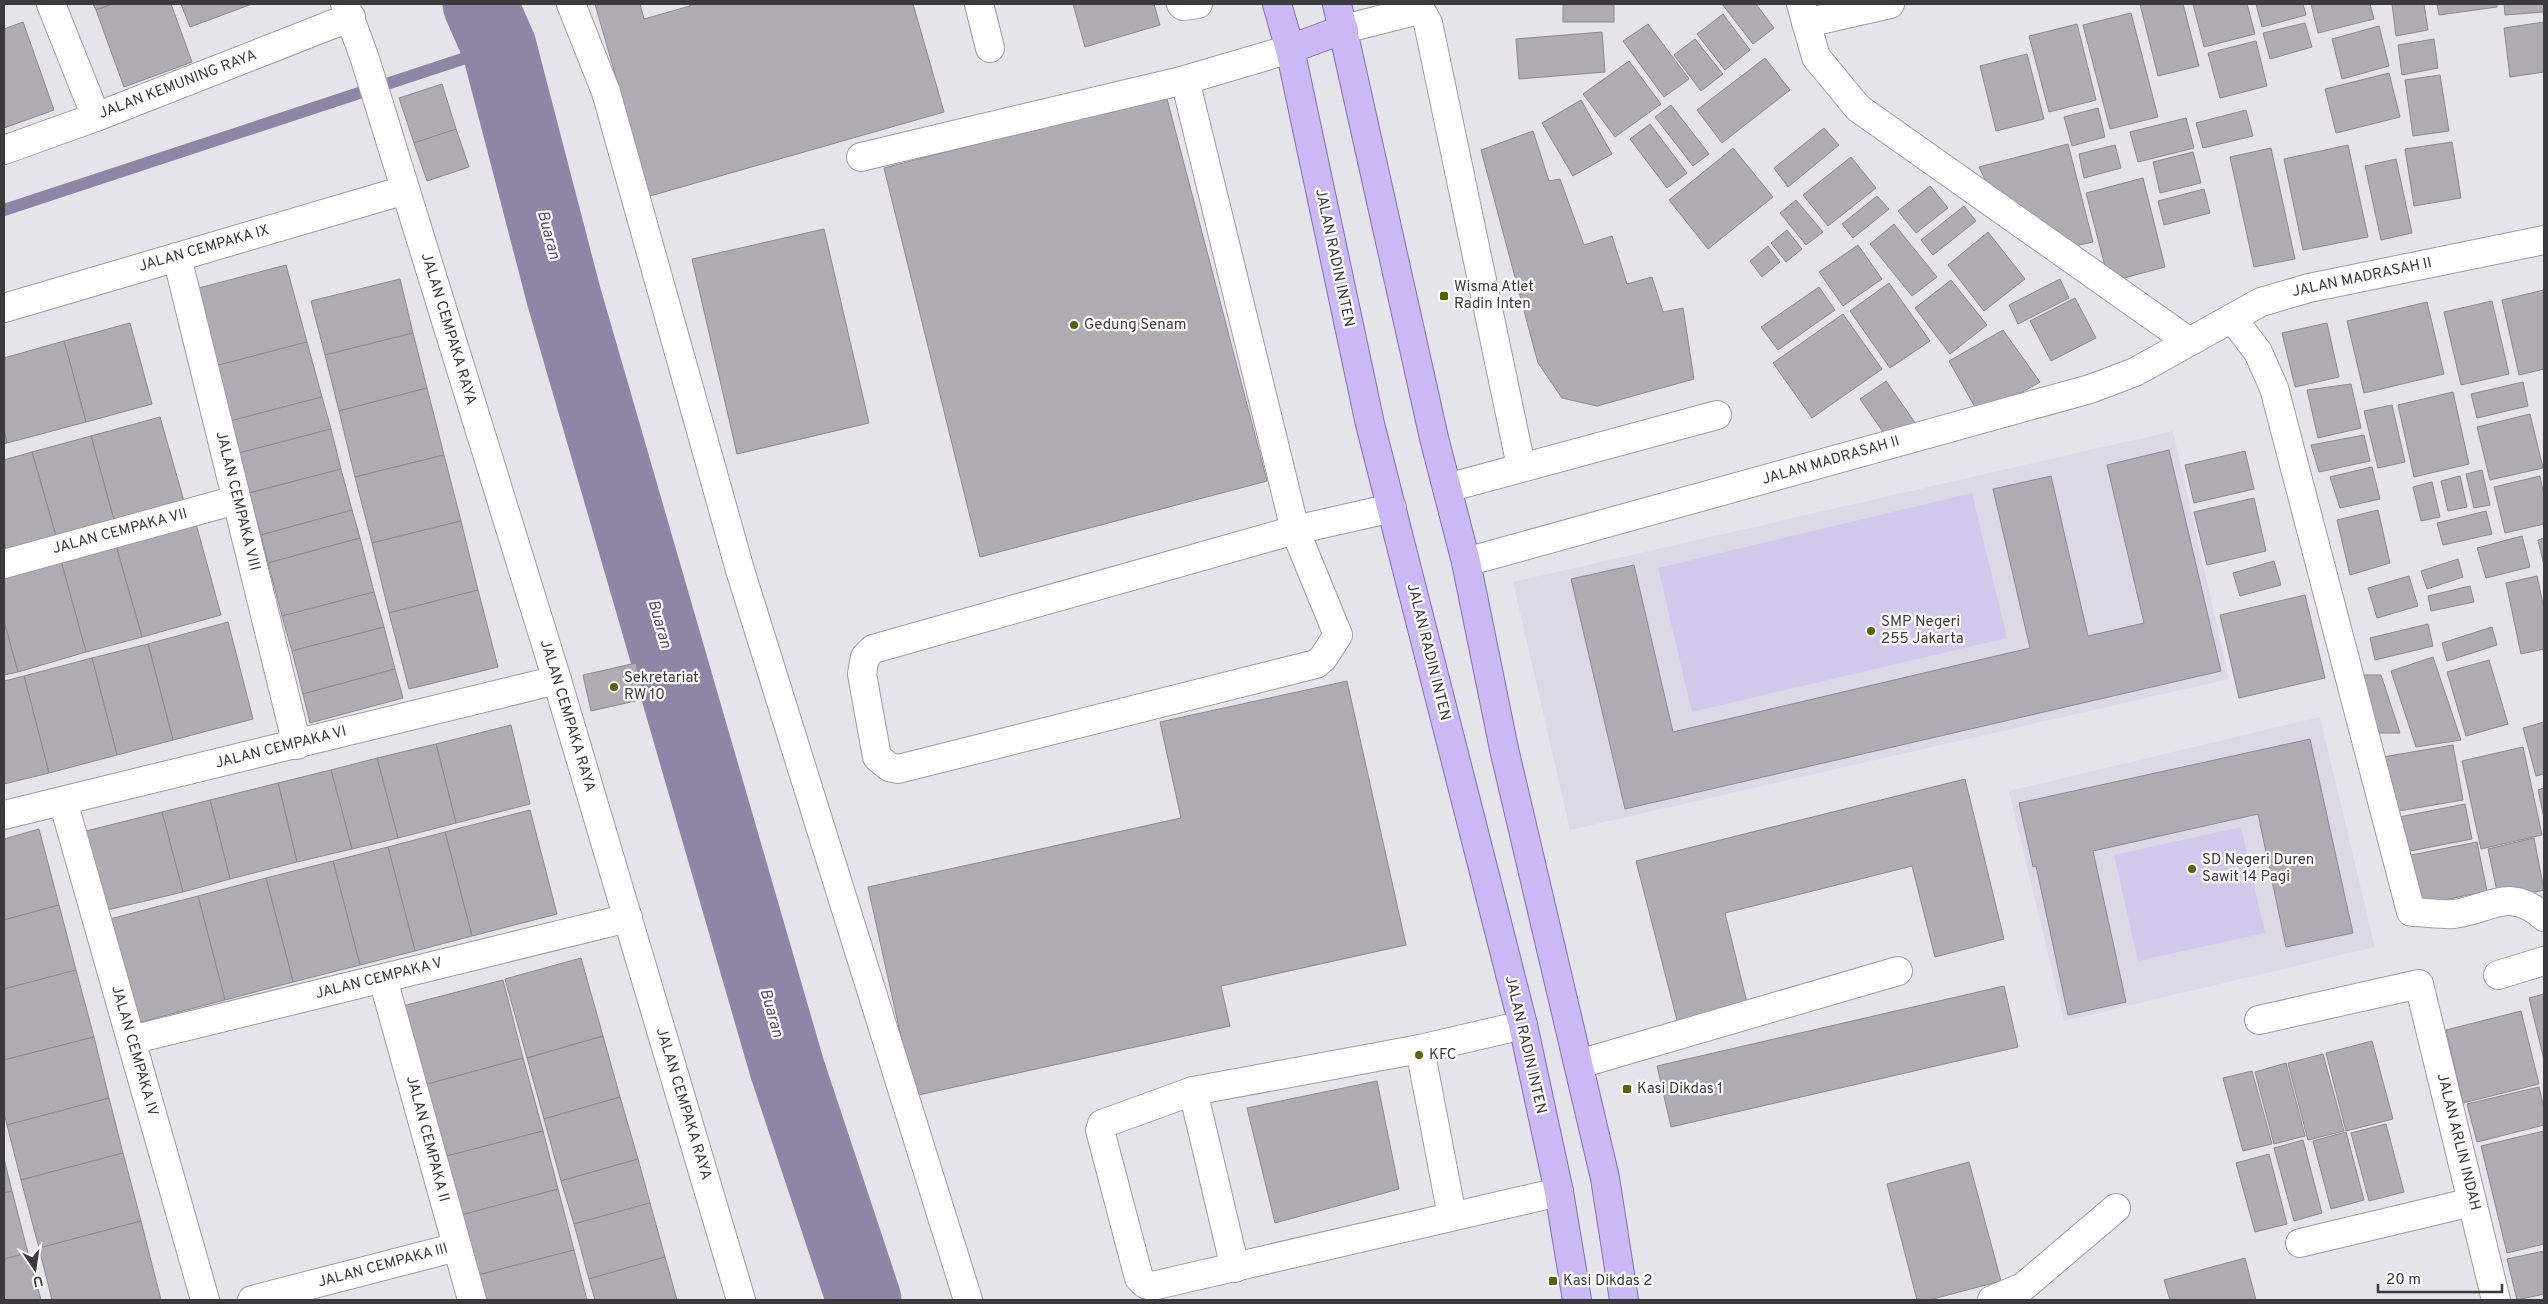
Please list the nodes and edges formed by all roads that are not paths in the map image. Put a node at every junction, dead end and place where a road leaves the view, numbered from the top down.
1 (51, 4) edge
2 (570, 4) edge
3 (979, 4) edge
4 (1181, 4) edge
5 (1198, 4) edge
6 (1277, 4) edge
7 (1890, 4) edge
8 (348, 10) edge
9 (1803, 13) edge
10 (1341, 16) edge
11 (990, 48) dead end
12 (1290, 49) junction
13 (1185, 80) junction
14 (96, 117) junction
15 (4, 150) edge
16 (861, 157) dead end
17 (405, 190) junction
18 (2544, 240) edge
19 (177, 257) junction
20 (4, 308) edge
21 (2232, 318) junction
22 (2188, 341) junction
23 (1717, 415) dead end
24 (1521, 466) junction
25 (1447, 488) junction
26 (236, 500) junction
27 (1392, 508) junction
28 (1295, 530) junction
29 (1466, 562) junction
30 (4, 564) edge
31 (557, 680) junction
32 (297, 744) junction
33 (63, 801) junction
34 (4, 815) edge
35 (2544, 917) edge
36 (628, 918) junction
37 (2544, 961) edge
38 (1898, 971) dead end
39 (2498, 975) dead end
40 (383, 979) junction
41 (2259, 1020) dead end
42 (1522, 1025) junction
43 (131, 1040) junction
44 (1420, 1049) junction
45 (1579, 1064) junction
46 (1193, 1091) junction
47 (1559, 1192) junction
48 (2472, 1202) junction
49 (2116, 1208) dead end
50 (1452, 1216) junction
51 (2300, 1243) dead end
52 (457, 1247) junction
53 (1235, 1268) junction
54 (205, 1300) edge
55 (252, 1300) edge
56 (472, 1300) edge
57 (741, 1300) edge
58 (968, 1300) edge
59 (1577, 1300) edge
60 (1624, 1300) edge
61 (1992, 1300) edge
62 (2496, 1300) edge

1 - 14 street
2 - 58 street
3 - 11 street
4 - 5 street
6 - 12 main road, JALAN RADIN INTEN
7 - 9 street
8 - 14 street, JALAN KEMUNING RAYA
8 - 17 street, JALAN CEMPAKA RAYA
9 - 22 street
10 - 12 main road
10 - 24 street
10 - 25 main road
12 - 13 street
12 - 27 main road, JALAN RADIN INTEN
13 - 16 street
13 - 28 street
14 - 15 street, JALAN KEMUNING RAYA
17 - 19 street, JALAN CEMPAKA IX
17 - 31 street, JALAN CEMPAKA RAYA
18 - 21 street, JALAN MADRASAH II
19 - 20 street, JALAN CEMPAKA IX
19 - 26 street, JALAN CEMPAKA VIII
21 - 22 street, JALAN MADRASAH II
21 - 35 street
22 - 29 street, JALAN MADRASAH II
23 - 24 street
24 - 25 street
25 - 29 main road
26 - 30 street, JALAN CEMPAKA VII
26 - 32 street, JALAN CEMPAKA VIII
27 - 28 street
27 - 42 main road, JALAN RADIN INTEN
28 - 28 street
29 - 45 main road
31 - 32 street, JALAN CEMPAKA VI
31 - 36 street, JALAN CEMPAKA RAYA
32 - 33 street, JALAN CEMPAKA VI
33 - 34 street, JALAN CEMPAKA VI
33 - 43 street, JALAN CEMPAKA IV
36 - 40 street, JALAN CEMPAKA V
36 - 57 street, JALAN CEMPAKA RAYA
37 - 39 street
38 - 45 street
40 - 43 street, JALAN CEMPAKA V
40 - 52 street, JALAN CEMPAKA II
41 - 48 street, JALAN ARLIN INDAH
42 - 44 street
42 - 47 main road, JALAN RADIN INTEN
43 - 54 street, JALAN CEMPAKA IV
44 - 46 street
44 - 50 street
45 - 60 main road
46 - 53 street
46 - 53 street
47 - 50 street
47 - 59 main road, JALAN RADIN INTEN
48 - 51 street
48 - 62 street, JALAN ARLIN INDAH
49 - 61 street
50 - 53 street
52 - 55 street, JALAN CEMPAKA III
52 - 56 street, JALAN CEMPAKA II

